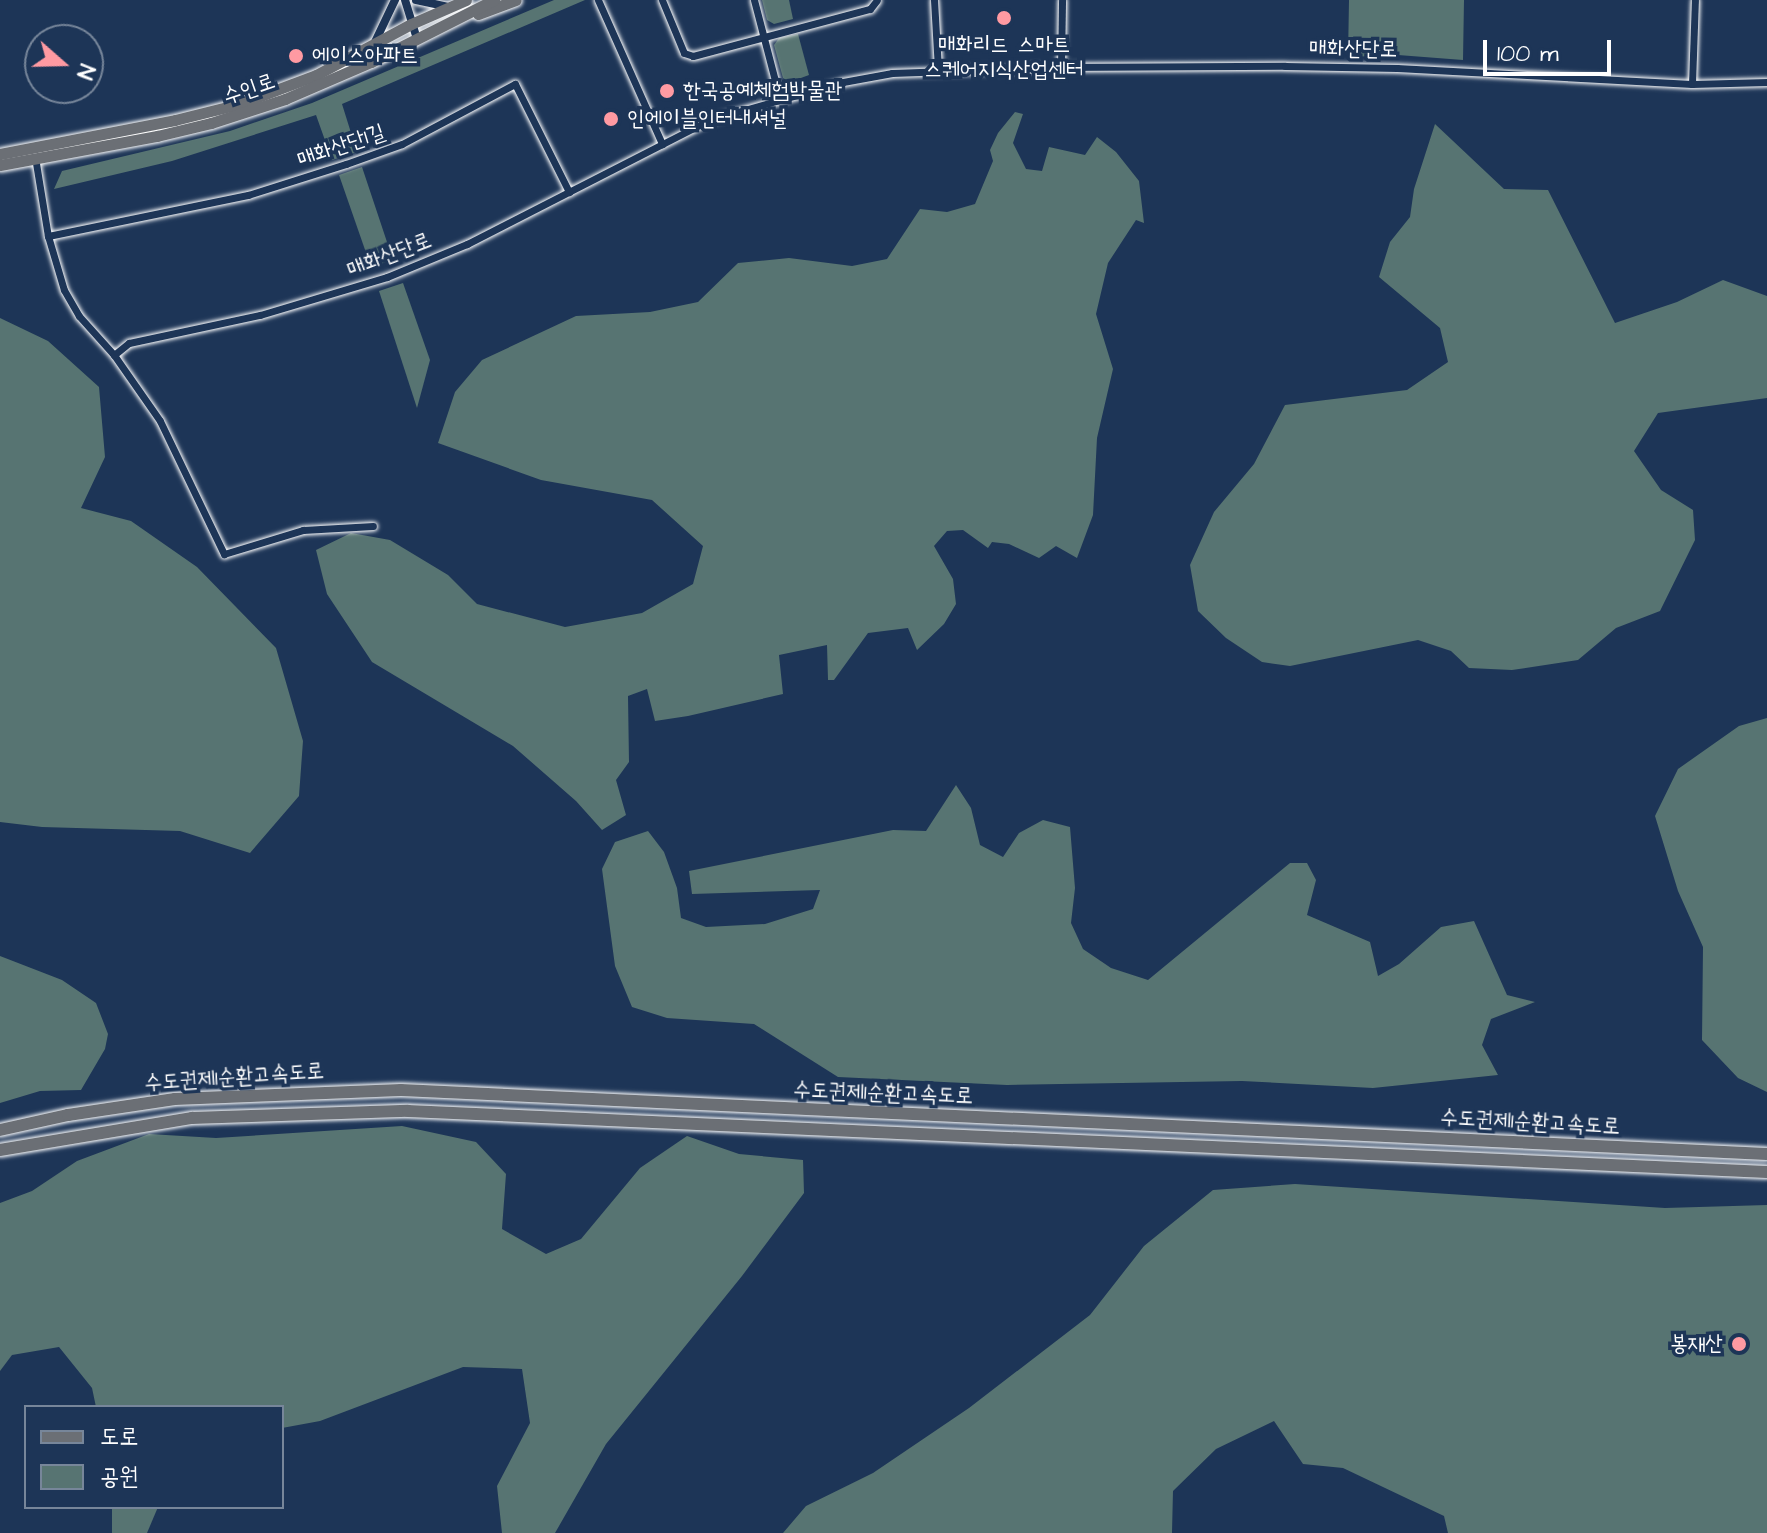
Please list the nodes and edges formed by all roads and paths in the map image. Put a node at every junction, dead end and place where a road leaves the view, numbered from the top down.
1 (395, 0) edge
2 (405, 0) edge
3 (416, 0) edge
4 (466, 0) edge
5 (494, 0) edge
6 (516, 0) edge
7 (598, 0) edge
8 (662, 0) edge
9 (754, 0) edge
10 (877, 0) edge
11 (934, 0) edge
12 (1062, 0) edge
13 (1695, 0) edge
14 (454, 4) edge
15 (457, 18) junction
16 (411, 24) junction
17 (763, 36) junction
18 (417, 39) junction
19 (373, 45) junction
20 (1061, 67) junction
21 (938, 70) junction
22 (1767, 82) edge
23 (1692, 84) junction
24 (780, 100) junction
25 (662, 144) junction
26 (0, 154) edge
27 (35, 157) junction
28 (0, 165) edge
29 (569, 192) junction
30 (48, 236) junction
31 (114, 355) junction
32 (373, 526) dead end
33 (0, 1130) edge
34 (0, 1150) edge
35 (1767, 1154) edge
36 (1767, 1172) edge

1 - 19 street
2 - 16 street
3 - 14 street
4 - 14 main road, 수인로
5 - 15 main road, 수인로
6 - 15 main road
7 - 25 street
8 - 17 street
9 - 17 street
10 - 17 street
11 - 21 street
12 - 20 street
13 - 23 street
14 - 16 main road, 수인로
15 - 18 main road, 수인로
16 - 18 street
16 - 19 main road, 수인로
17 - 24 street
18 - 27 main road, 수인로
19 - 26 main road, 수인로
20 - 21 street, 매화산단로
20 - 23 street, 매화산단로
21 - 24 street, 매화산단로
22 - 23 street, 매화산단로
24 - 25 street, 매화산단로
25 - 29 street, 매화산단로
27 - 28 main road, 수인로
27 - 30 street
29 - 30 street, 매화산단1길
29 - 31 street, 매화산단로
30 - 31 street
31 - 32 street
33 - 35 highway, 수도권제1순환고속도로
34 - 36 highway, 수도권제1순환고속도로

